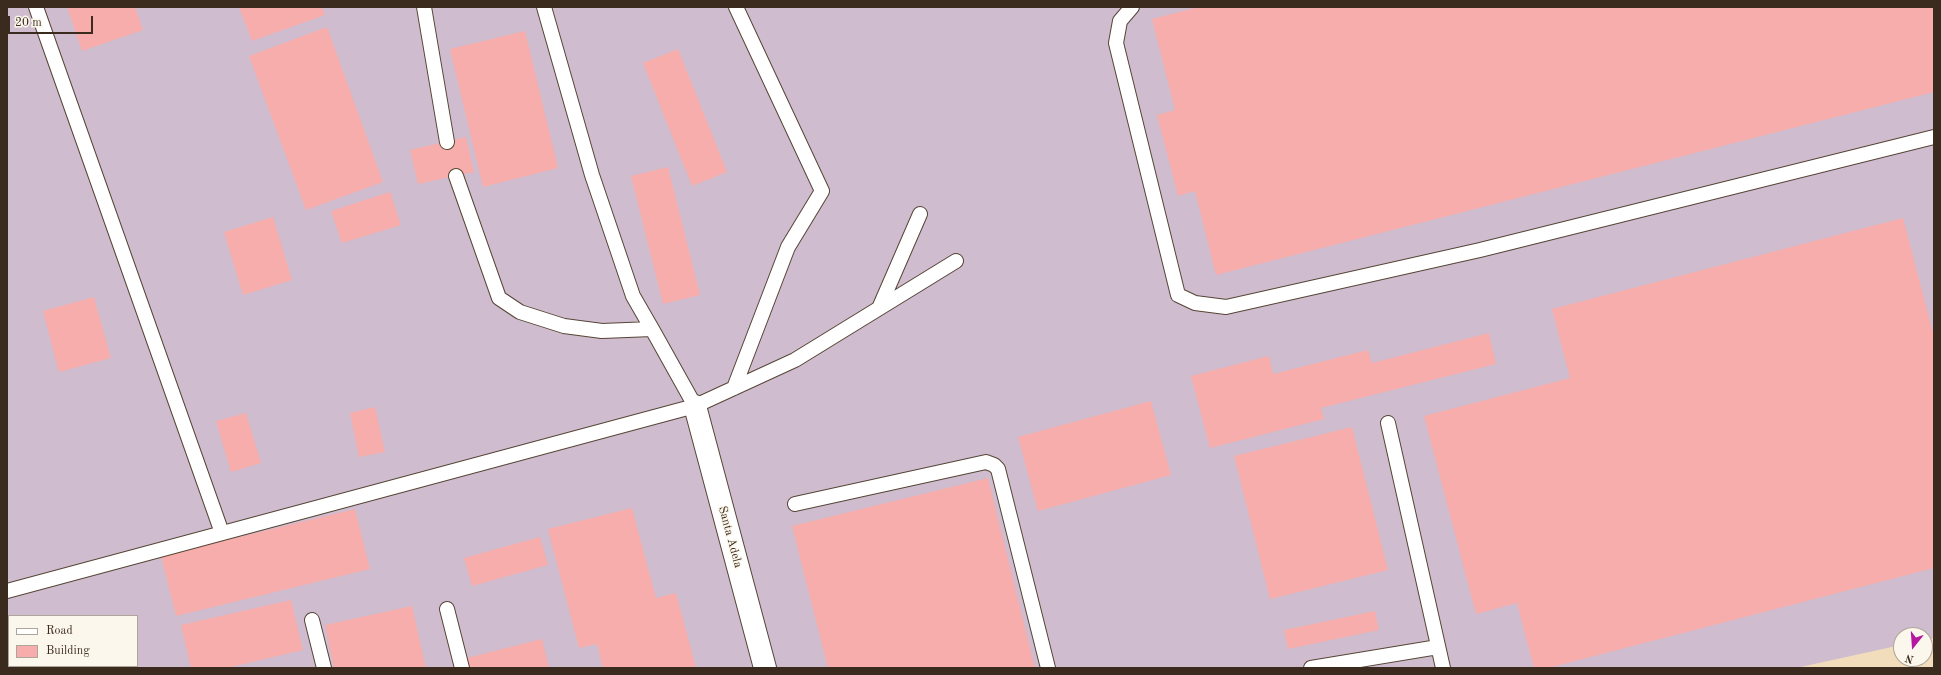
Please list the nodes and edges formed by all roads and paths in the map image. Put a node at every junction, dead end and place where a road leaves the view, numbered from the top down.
1 (36, 7) edge
2 (424, 7) edge
3 (544, 7) edge
4 (736, 7) edge
5 (1132, 7) edge
6 (1934, 137) edge
7 (447, 142) dead end
8 (456, 176) dead end
9 (920, 214) dead end
10 (956, 261) dead end
11 (880, 306) junction
12 (652, 329) junction
13 (734, 388) junction
14 (695, 406) junction
15 (1388, 422) dead end
16 (796, 504) dead end
17 (222, 533) junction
18 (7, 591) edge
19 (447, 609) dead end
20 (312, 620) dead end
21 (1438, 647) junction
22 (324, 668) edge
23 (462, 668) edge
24 (765, 668) edge
25 (1048, 668) edge
26 (1311, 668) edge
27 (1443, 668) edge

1 - 17 lane
2 - 7 lane
3 - 12 lane
4 - 13 lane
5 - 6 lane
8 - 12 lane
9 - 11 lane
10 - 11 lane
11 - 13 lane
12 - 14 lane
13 - 14 lane
14 - 17 lane
14 - 24 street, Santa Adela
15 - 21 lane
16 - 25 lane
17 - 18 lane
19 - 23 lane
20 - 22 lane
21 - 26 lane
21 - 27 lane

